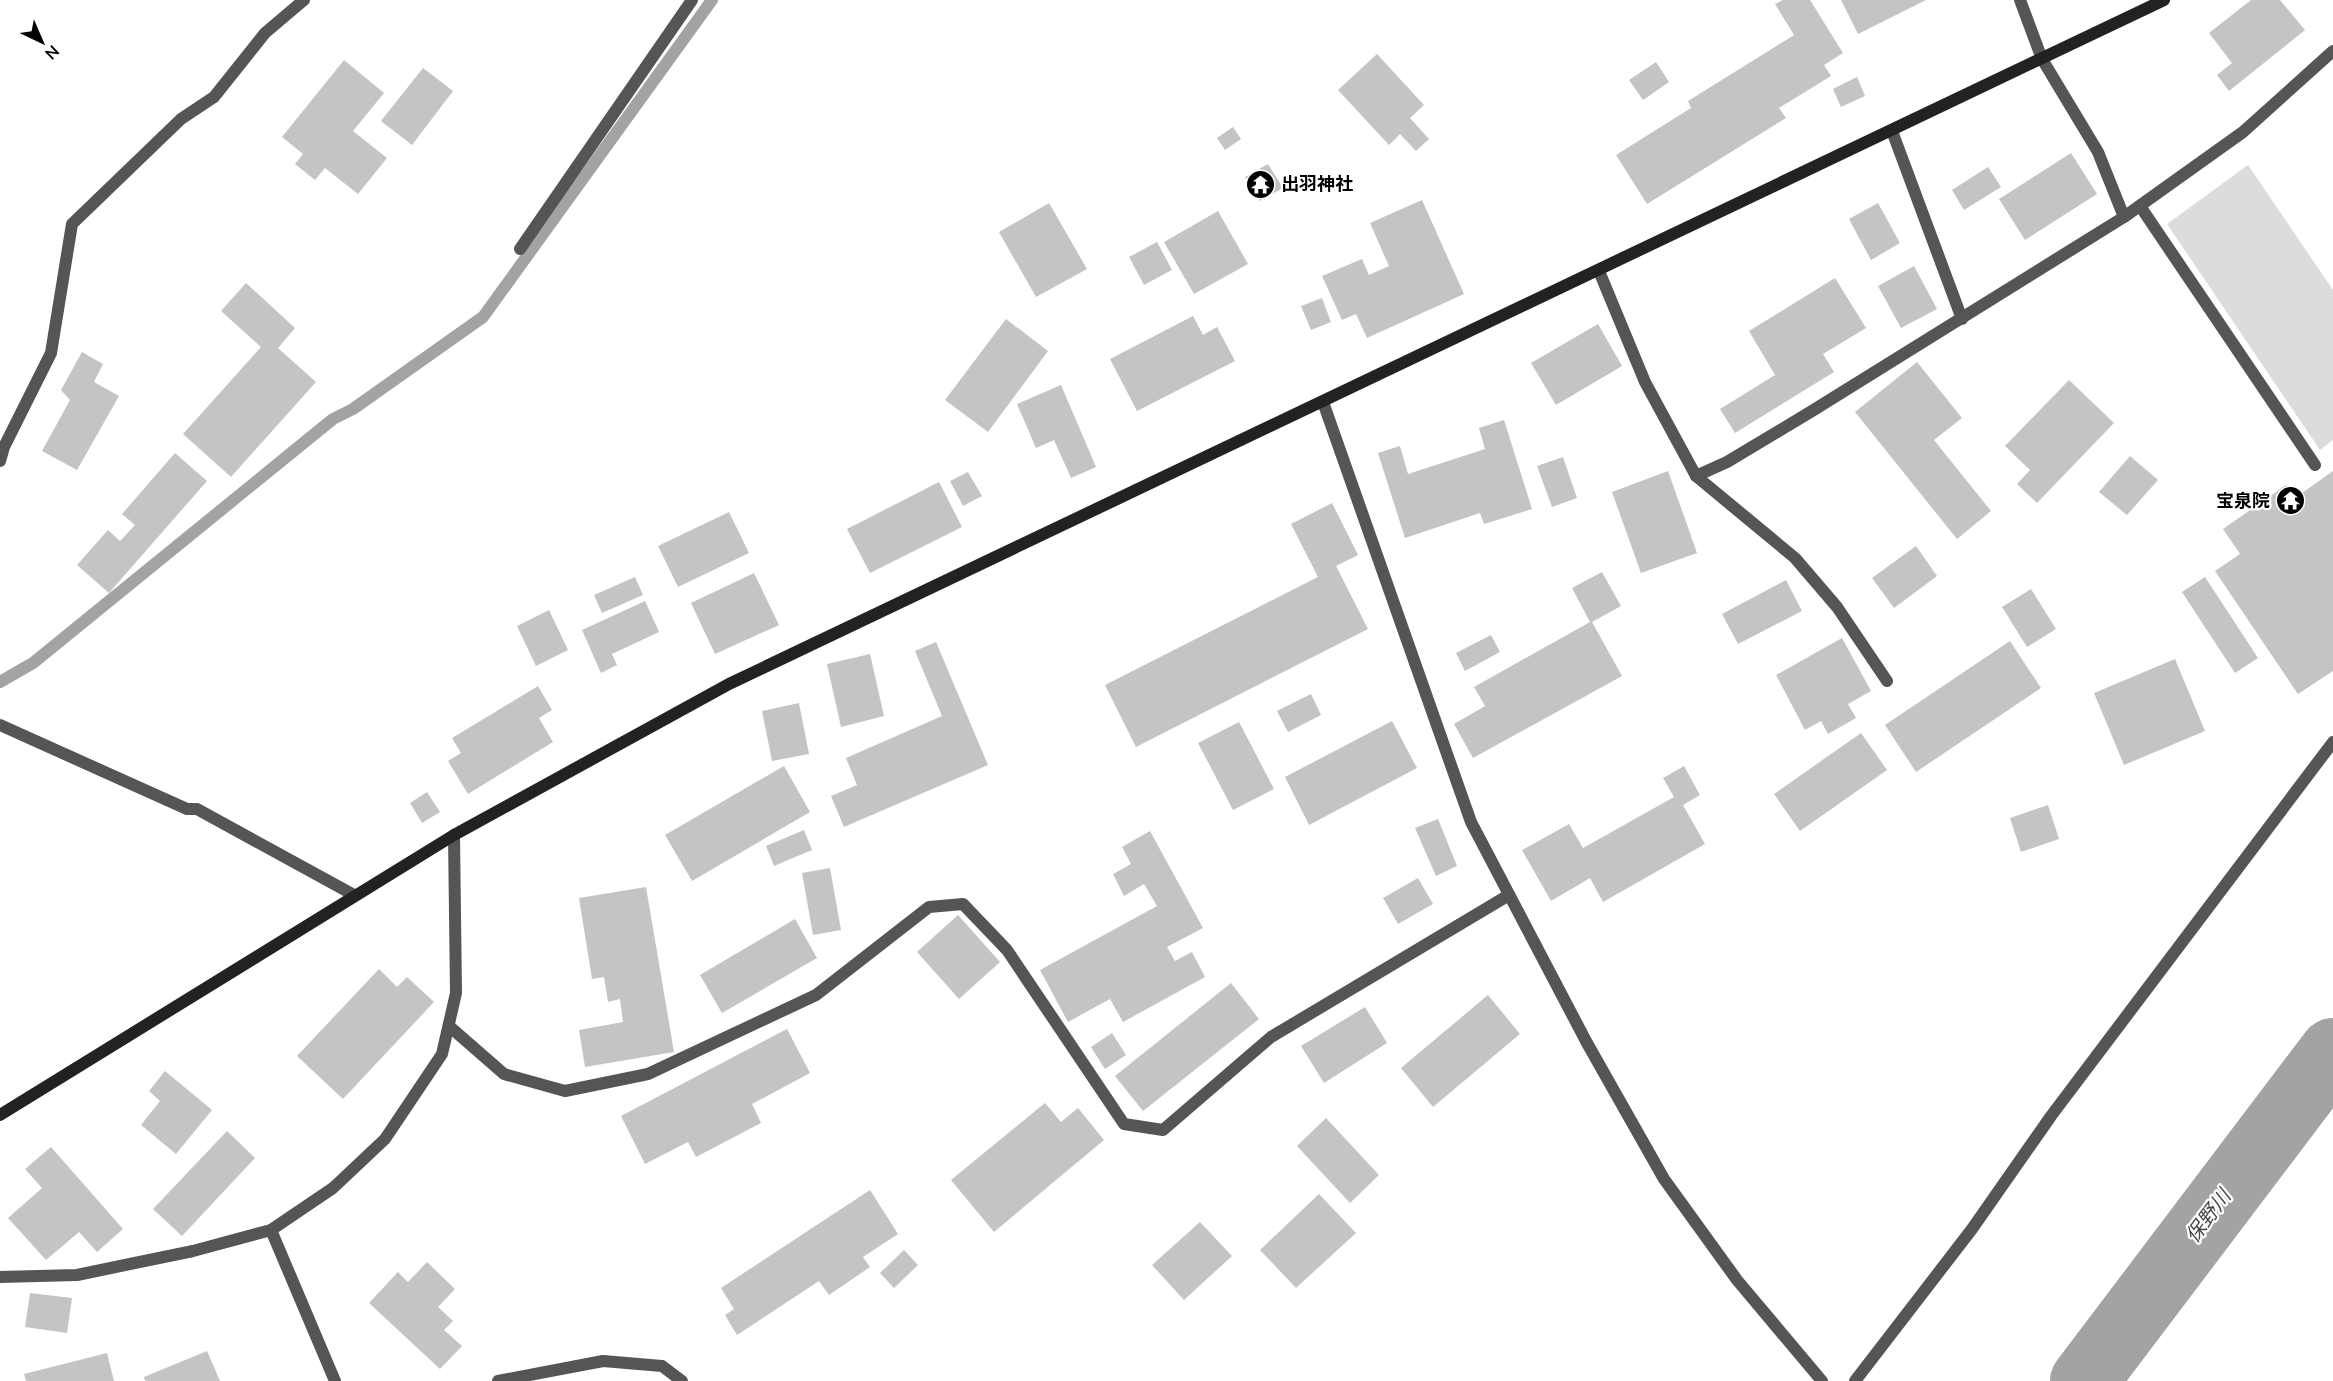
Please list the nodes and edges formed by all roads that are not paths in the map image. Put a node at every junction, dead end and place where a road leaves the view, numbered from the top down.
1 (304, 0) edge
2 (692, 0) edge
3 (2020, 0) edge
4 (2164, 0) edge
5 (2333, 51) edge
6 (2042, 59) junction
7 (1892, 131) junction
8 (2140, 206) junction
9 (2124, 217) junction
10 (520, 249) dead end
11 (1599, 271) junction
12 (1962, 319) junction
13 (1323, 402) junction
14 (0, 461) edge
15 (2315, 465) dead end
16 (1696, 476) junction
17 (1887, 681) dead end
18 (0, 725) edge
19 (2333, 742) edge
20 (454, 836) junction
21 (354, 895) junction
22 (1509, 895) junction
23 (449, 1026) junction
24 (0, 1115) edge
25 (271, 1230) junction
26 (0, 1277) edge
27 (335, 1381) edge
28 (498, 1381) edge
29 (682, 1381) edge
30 (1822, 1381) edge
31 (1854, 1381) edge

1 - 14 street
2 - 10 street
3 - 6 street
4 - 6 street
5 - 8 street
6 - 7 street
6 - 9 street
7 - 11 street
7 - 12 street
8 - 9 street
8 - 15 street
9 - 12 street
11 - 13 street
11 - 16 street
12 - 16 street
13 - 20 street
13 - 22 street
16 - 17 street
18 - 21 street
19 - 31 street
20 - 21 street
20 - 23 street
21 - 24 street
22 - 23 street
22 - 30 street
23 - 25 street
25 - 26 street
25 - 27 street
28 - 29 street

